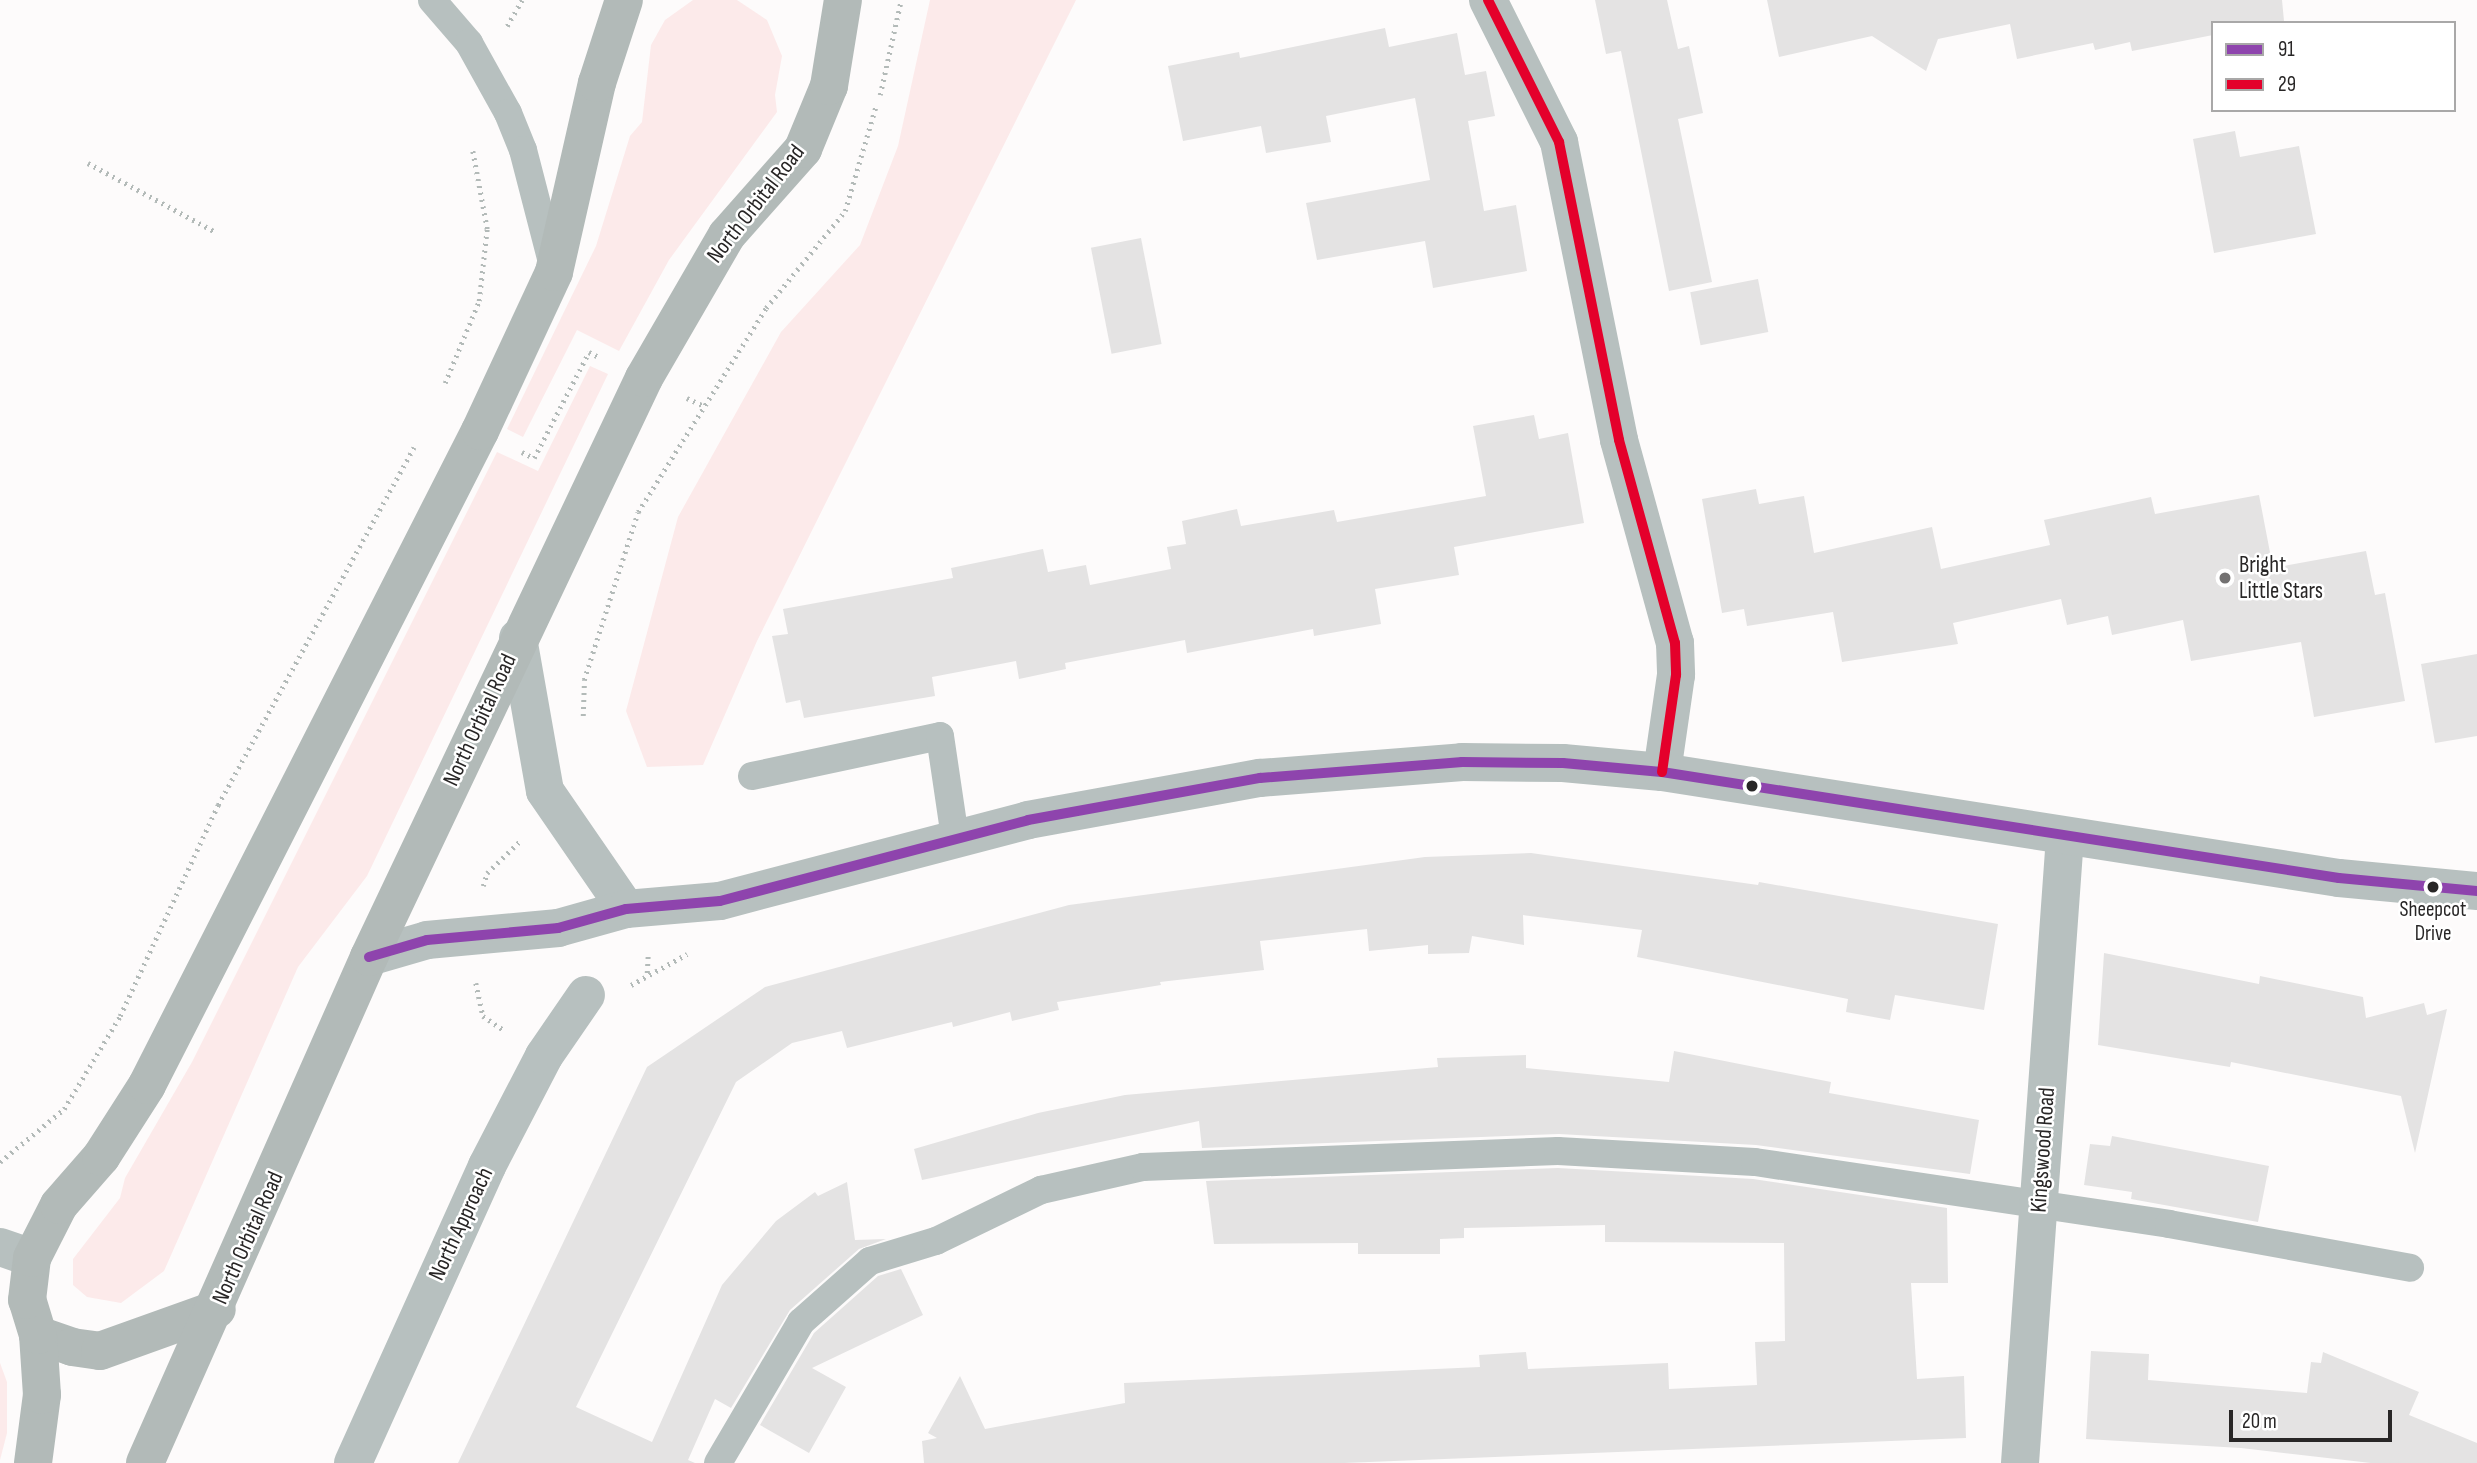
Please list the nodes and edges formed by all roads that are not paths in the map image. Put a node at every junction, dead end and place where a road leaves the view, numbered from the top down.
1 (432, 0) edge
2 (624, 0) edge
3 (1488, 0) edge
4 (842, 1) edge
5 (554, 272) junction
6 (518, 638) junction
7 (1661, 772) junction
8 (752, 776) dead end
9 (955, 837) junction
10 (2066, 838) junction
11 (2477, 891) edge
12 (626, 909) junction
13 (369, 957) junction
14 (586, 995) dead end
15 (2039, 1207) junction
16 (16, 1252) edge
17 (2410, 1268) dead end
18 (217, 1309) junction
19 (38, 1335) junction
20 (33, 1463) edge
21 (145, 1463) edge
22 (353, 1463) edge
23 (718, 1463) edge
24 (2020, 1463) edge

1 - 5 lane
2 - 5 highway
3 - 7 street
4 - 6 highway, North Orbital Road
5 - 16 highway
6 - 12 street
6 - 13 highway, North Orbital Road
7 - 9 street
7 - 10 street
8 - 9 lane
9 - 12 street
10 - 11 street
10 - 15 street, Kingswood Road
12 - 13 street
13 - 18 highway, North Orbital Road
14 - 22 street, North Approach
15 - 17 lane
15 - 23 lane
15 - 24 street, Kingswood Road
16 - 19 highway
18 - 19 highway
18 - 21 highway, North Orbital Road
19 - 20 highway

